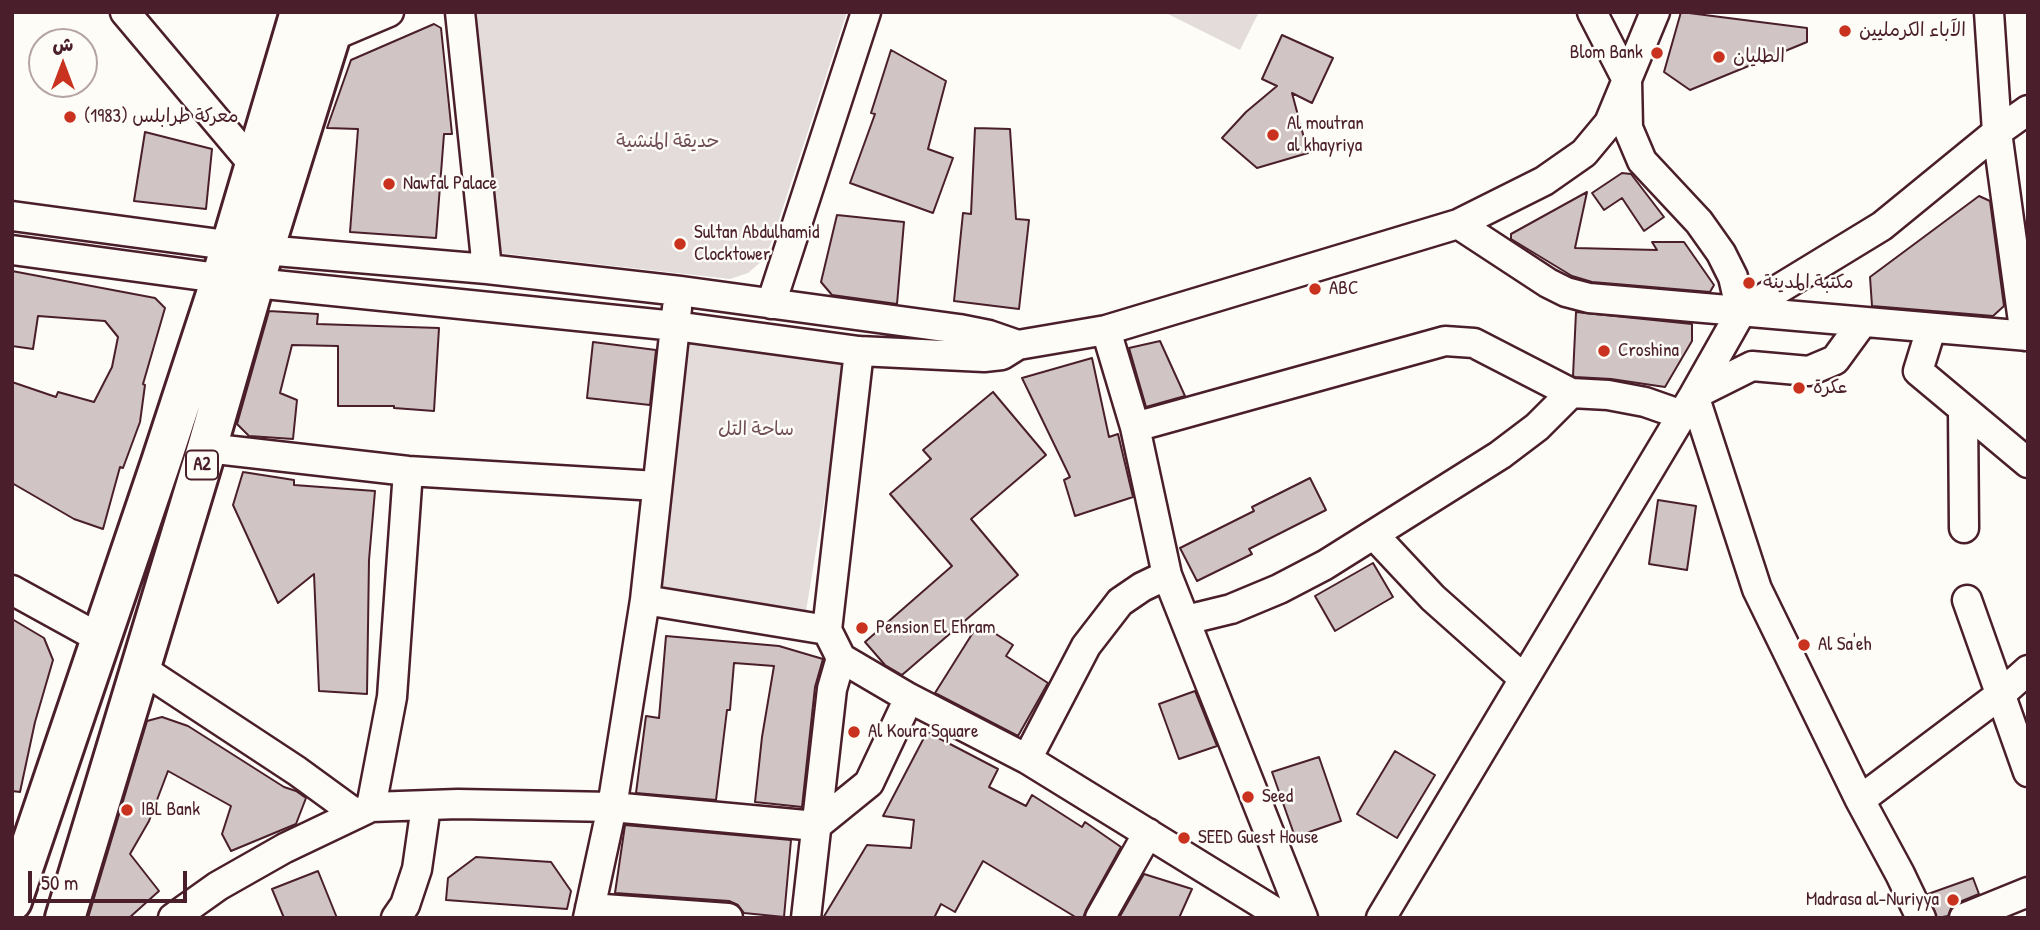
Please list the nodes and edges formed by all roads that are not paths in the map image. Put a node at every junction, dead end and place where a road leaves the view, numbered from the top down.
1 (125, 12) edge
2 (300, 12) edge
3 (389, 12) edge
4 (460, 12) edge
5 (866, 12) edge
6 (1592, 12) edge
7 (1656, 12) edge
8 (1989, 12) edge
9 (334, 24) edge
10 (1627, 80) junction
11 (2028, 110) edge
12 (1997, 132) junction
13 (253, 164) junction
14 (12, 216) edge
15 (1458, 224) junction
16 (12, 250) edge
17 (243, 264) junction
18 (487, 269) junction
19 (680, 291) junction
20 (771, 304) junction
21 (1741, 312) junction
22 (1862, 323) junction
23 (675, 326) junction
24 (1931, 329) junction
25 (1105, 330) junction
26 (2026, 336) edge
27 (1018, 345) junction
28 (859, 351) junction
29 (1571, 393) junction
30 (1688, 405) junction
31 (1963, 410) junction
32 (1135, 427) junction
33 (207, 448) junction
34 (2028, 463) edge
35 (408, 471) junction
36 (657, 486) junction
37 (1964, 528) dead end
38 (1374, 535) junction
39 (1167, 575) junction
40 (12, 590) edge
41 (645, 600) junction
42 (1966, 600) dead end
43 (1186, 620) junction
44 (827, 629) junction
45 (101, 639) junction
46 (841, 658) junction
47 (139, 667) junction
48 (2028, 670) edge
49 (1524, 679) junction
50 (2001, 694) junction
51 (909, 698) junction
52 (1027, 759) junction
53 (2028, 772) edge
54 (1860, 800) junction
55 (426, 806) junction
56 (612, 807) junction
57 (363, 811) junction
58 (816, 826) junction
59 (1148, 833) junction
60 (2028, 892) edge
61 (12, 901) edge
62 (589, 913) edge
63 (65, 918) edge
64 (173, 918) edge
65 (396, 918) edge
66 (728, 918) edge
67 (806, 918) edge
68 (1100, 918) edge
69 (1285, 918) edge
70 (1303, 918) edge
71 (1381, 918) edge
72 (1921, 918) edge
73 (1964, 918) edge

1 - 13 street
2 - 13 highway, A2
3 - 9 street
4 - 18 street
5 - 20 street
6 - 10 street
7 - 10 street
8 - 12 street
9 - 17 highway, A2
10 - 15 street
10 - 21 street
11 - 12 street
12 - 21 street
12 - 26 street
13 - 17 highway, A2
14 - 17 street
15 - 21 street
15 - 25 street
16 - 17 street
17 - 18 street
17 - 23 street
17 - 33 highway, A2
17 - 45 highway, A2
18 - 19 street
19 - 20 street
19 - 23 street
20 - 27 street
21 - 22 street
21 - 30 street
22 - 24 street
22 - 30 street
23 - 28 street
23 - 36 street
24 - 26 street
24 - 31 street
25 - 27 street
25 - 32 street
27 - 28 street
28 - 44 street
29 - 30 street
29 - 32 street
29 - 38 street
30 - 49 street
30 - 54 street
31 - 34 street
31 - 37 street
32 - 39 street
33 - 35 street
33 - 47 highway, A2
35 - 36 street
35 - 57 street
36 - 41 street
38 - 43 street
38 - 49 street
39 - 43 street
39 - 52 street
40 - 45 street
41 - 44 street
41 - 56 street
42 - 50 street
43 - 70 street
44 - 46 street
45 - 61 highway, A2
46 - 51 street
46 - 58 street
47 - 57 street
47 - 63 highway, A2
48 - 50 street
49 - 71 street
50 - 53 street
50 - 54 street
51 - 52 street
51 - 58 street
52 - 59 street
54 - 72 street
55 - 56 street
55 - 57 street
55 - 65 street
56 - 58 street
56 - 62 street
57 - 64 street
58 - 67 street
59 - 68 street
59 - 69 street
60 - 73 street
62 - 66 street

